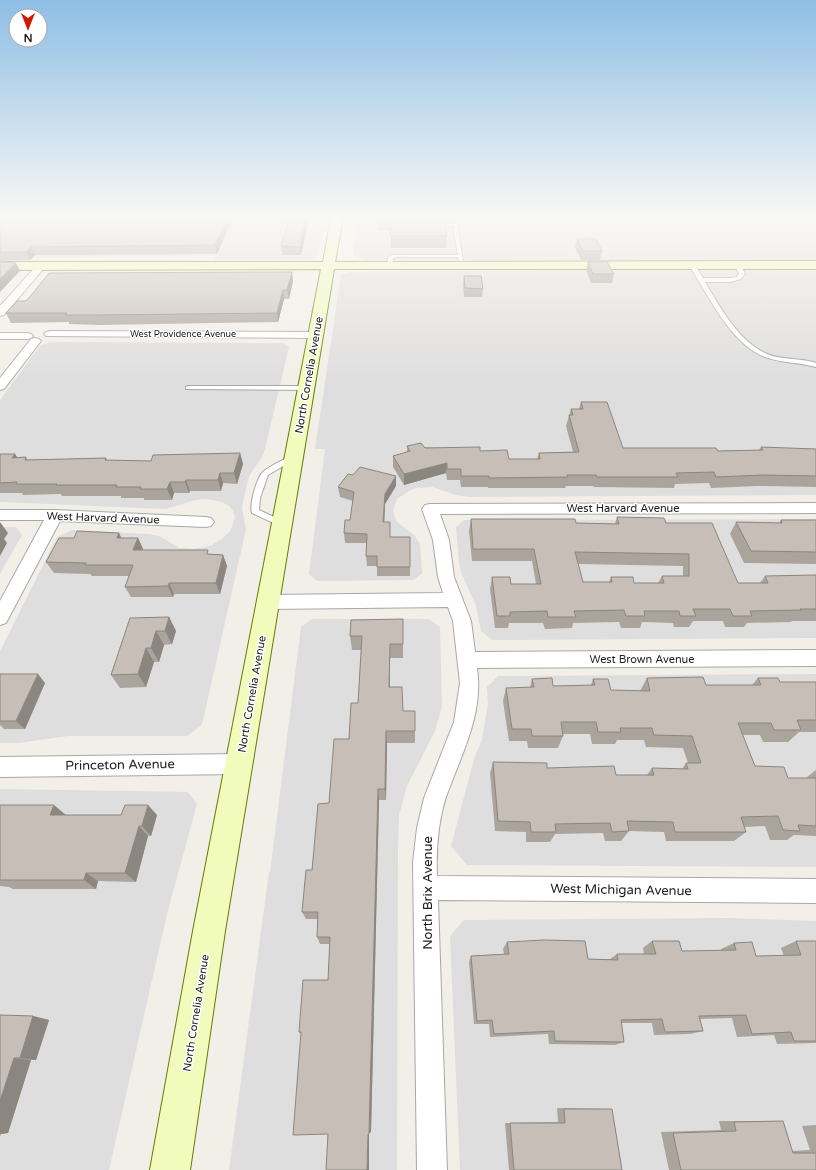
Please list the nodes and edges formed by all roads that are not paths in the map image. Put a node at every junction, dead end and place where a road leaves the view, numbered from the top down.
1 (35, 273) edge
2 (328, 273) edge
3 (697, 273) edge
4 (742, 273) edge
5 (701, 280) junction
6 (0, 313) edge
7 (316, 335) junction
8 (0, 336) edge
9 (31, 338) junction
10 (816, 365) edge
11 (0, 386) edge
12 (188, 388) dead end
13 (307, 388) junction
14 (816, 508) edge
15 (430, 509) joint
16 (0, 515) edge
17 (55, 515) junction
18 (206, 522) dead end
19 (454, 600) junction
20 (268, 602) junction
21 (0, 618) edge
22 (816, 658) edge
23 (467, 660) junction
24 (239, 764) junction
25 (0, 767) edge
26 (426, 888) junction
27 (816, 891) edge
28 (170, 1170) edge
29 (432, 1170) edge

1 - 6 street
2 - 7 main road, North Cornelia Avenue
3 - 5 lane
4 - 5 lane
5 - 10 lane
7 - 9 street, West Providence Avenue
7 - 13 main road, North Cornelia Avenue
8 - 9 street
9 - 11 street
12 - 13 lane
13 - 20 main road, North Cornelia Avenue
14 - 15 street, West Harvard Avenue
15 - 19 street, North Brix Avenue
16 - 17 street, West Harvard Avenue
17 - 18 street, West Harvard Avenue
17 - 21 street
19 - 20 street
19 - 23 street, North Brix Avenue
20 - 24 main road, North Cornelia Avenue
22 - 23 street, West Brown Avenue
23 - 26 street, North Brix Avenue
24 - 25 street, Princeton Avenue
24 - 28 main road, North Cornelia Avenue
26 - 27 street, West Michigan Avenue
26 - 29 street, North Brix Avenue

